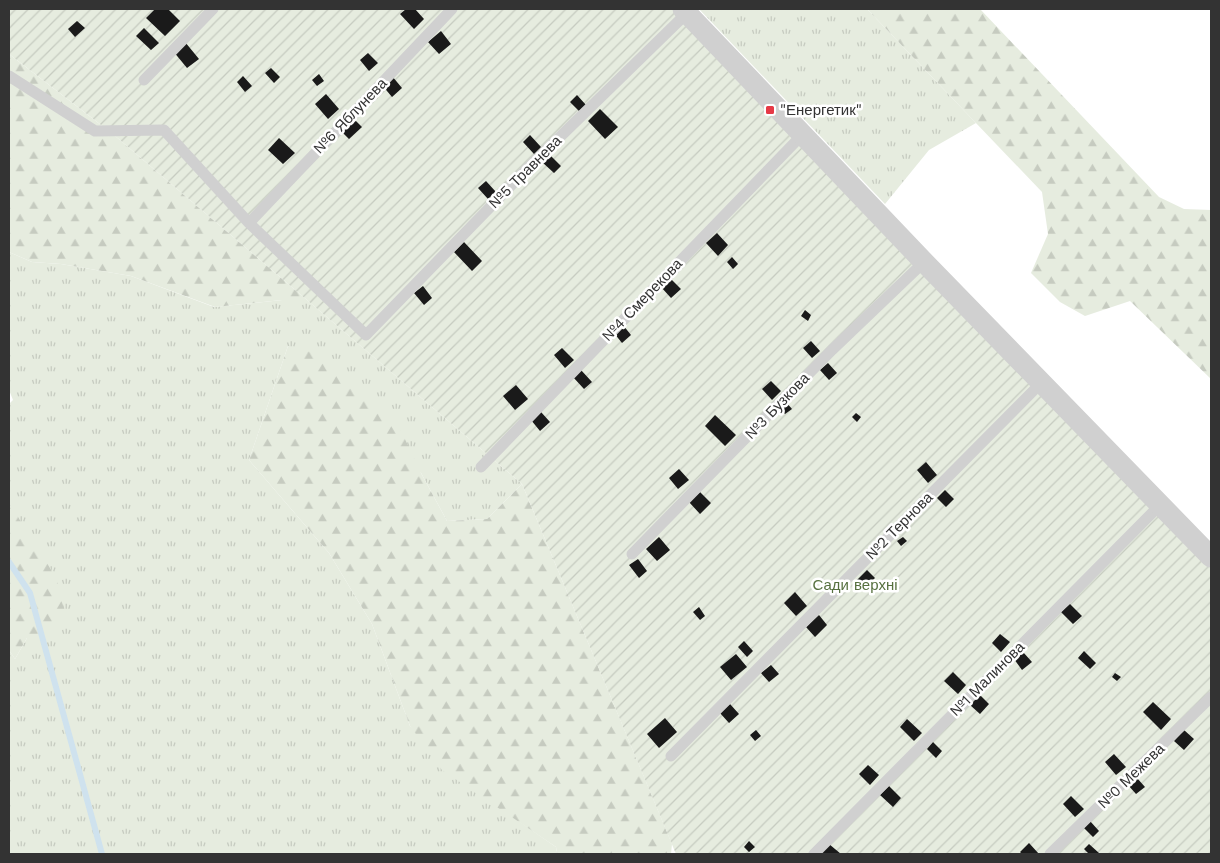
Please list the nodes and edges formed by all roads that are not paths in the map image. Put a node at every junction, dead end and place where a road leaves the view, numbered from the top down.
1 (213, 9) edge
2 (452, 9) edge
3 (685, 11) edge
4 (9, 76) edge
5 (144, 80) dead end
6 (803, 134) junction
7 (249, 223) junction
8 (924, 262) junction
9 (1042, 382) junction
10 (481, 467) dead end
11 (1161, 504) junction
12 (632, 554) dead end
13 (1211, 557) edge
14 (1211, 697) edge
15 (671, 756) dead end
16 (814, 854) edge
17 (1050, 854) edge

1 - 5 lane
2 - 7 lane, №6 Яблунева
3 - 6 street
3 - 7 lane, №5 Травнева
4 - 7 lane
6 - 8 street
6 - 10 lane, №4 Смерекова
8 - 9 street
8 - 12 lane, №3 Бузкова
9 - 11 street
9 - 15 lane, №2 Тернова
11 - 13 street
11 - 16 lane, №1 Малинова
14 - 17 lane, №0 Межева

